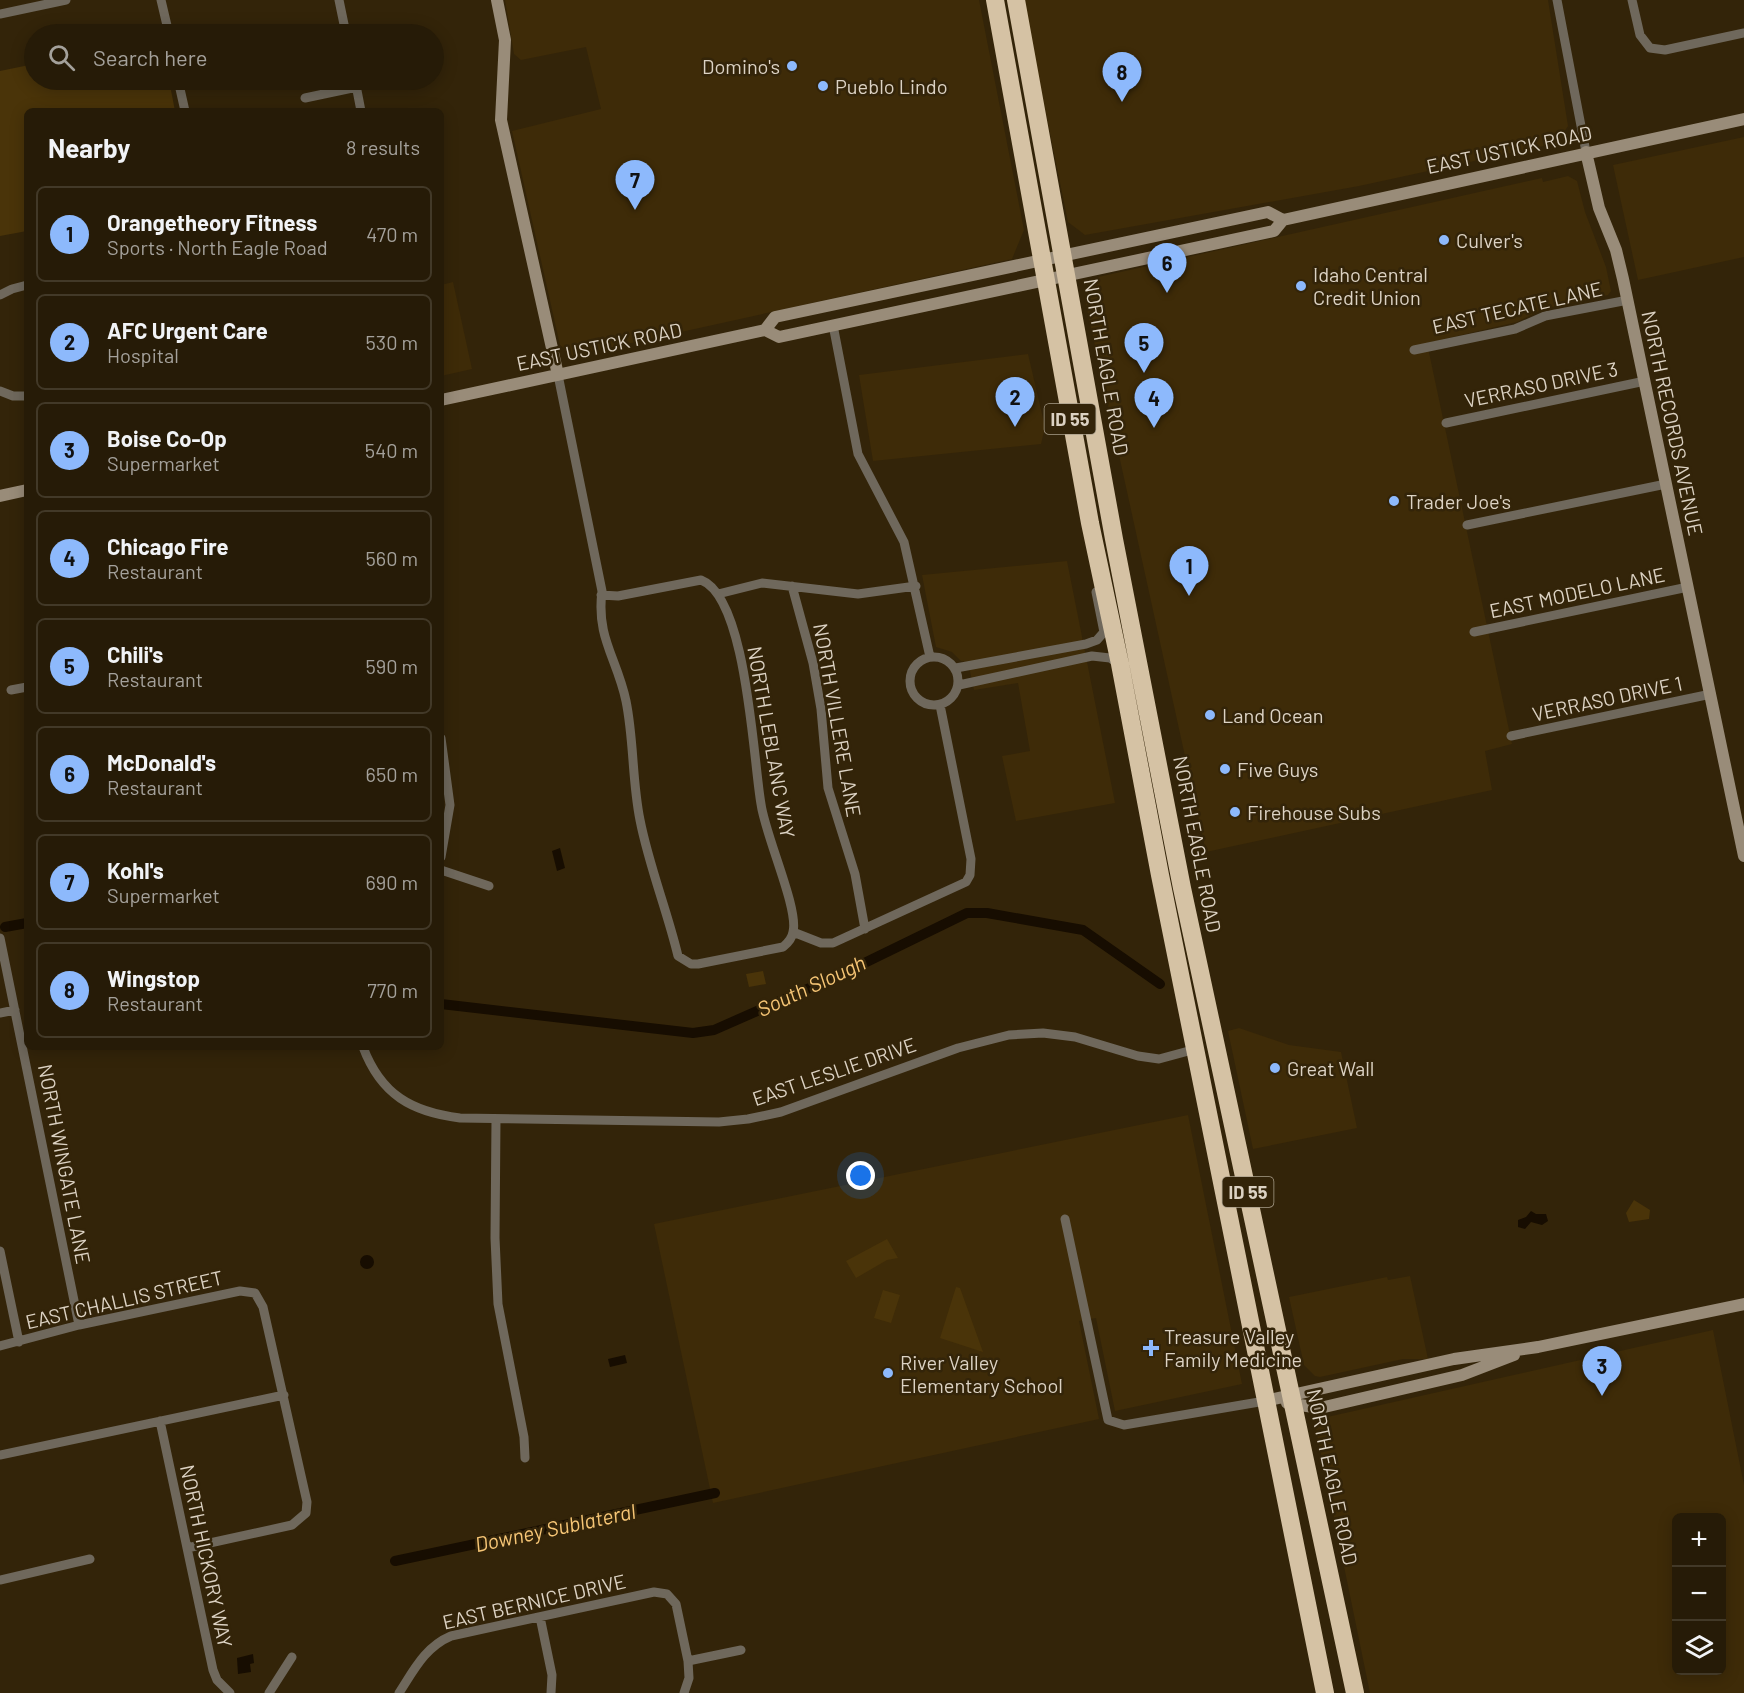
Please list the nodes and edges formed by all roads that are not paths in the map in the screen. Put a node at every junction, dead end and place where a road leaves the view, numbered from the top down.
1 (66, 0) edge
2 (161, 0) edge
3 (339, 0) edge
4 (497, 0) edge
5 (995, 0) edge
6 (1016, 0) edge
7 (1557, 0) edge
8 (1632, 0) edge
9 (0, 14) edge
10 (167, 24) edge
11 (344, 24) edge
12 (1744, 33) edge
13 (180, 90) edge
14 (332, 90) edge
15 (357, 90) edge
16 (305, 98) dead end
17 (184, 108) edge
18 (360, 108) edge
19 (1744, 119) edge
20 (1586, 152) junction
21 (1283, 220) junction
22 (1064, 255) junction
23 (1042, 260) junction
24 (1067, 276) junction
25 (1046, 281) junction
26 (24, 286) edge
27 (0, 295) edge
28 (1628, 300) junction
29 (834, 325) junction
30 (765, 330) junction
31 (1414, 350) dead end
32 (558, 375) junction
33 (1645, 381) junction
34 (2, 392) edge
35 (24, 396) edge
36 (444, 399) edge
37 (1446, 423) dead end
38 (1666, 484) junction
39 (24, 491) edge
40 (0, 496) edge
41 (1090, 523) junction
42 (1467, 525) dead end
43 (792, 586) junction
44 (916, 586) junction
45 (1688, 587) junction
46 (718, 594) junction
47 (601, 595) junction
48 (1474, 632) dead end
49 (930, 657) junction
50 (1120, 664) junction
51 (956, 669) junction
52 (959, 685) junction
53 (24, 688) edge
54 (11, 690) dead end
55 (1711, 694) junction
56 (940, 705) junction
57 (1152, 735) junction
58 (1511, 736) dead end
59 (1136, 753) junction
60 (444, 760) edge
61 (444, 840) edge
62 (1744, 856) edge
63 (444, 871) edge
64 (489, 886) dead end
65 (1182, 888) junction
66 (866, 929) junction
67 (793, 932) junction
68 (0, 938) edge
69 (15, 1010) junction
70 (0, 1013) edge
71 (1196, 1049) junction
72 (364, 1050) edge
73 (496, 1119) junction
74 (1065, 1219) dead end
75 (0, 1251) edge
76 (1744, 1304) edge
77 (80, 1326) junction
78 (19, 1342) junction
79 (0, 1346) edge
80 (1538, 1347) junction
81 (284, 1395) junction
82 (1294, 1399) junction
83 (1265, 1401) junction
84 (160, 1421) junction
85 (0, 1455) edge
86 (525, 1458) dead end
87 (187, 1548) junction
88 (90, 1559) dead end
89 (0, 1580) edge
90 (540, 1617) junction
91 (741, 1650) dead end
92 (292, 1657) dead end
93 (688, 1661) junction
94 (230, 1693) edge
95 (269, 1693) edge
96 (399, 1693) edge
97 (551, 1693) edge
98 (684, 1693) edge
99 (1326, 1693) edge
100 (1355, 1693) edge

1 - 9 street
2 - 10 street
3 - 11 street
4 - 32 main road
5 - 23 highway, ID 55
6 - 22 highway, NORTH EAGLE ROAD / ID 55
7 - 20 street, NORTH RECORDS AVENUE
8 - 12 street
13 - 17 street
14 - 16 street
15 - 18 street
19 - 20 main road, EAST USTICK ROAD
20 - 21 main road, EAST USTICK ROAD
20 - 28 main road, NORTH RECORDS AVENUE
21 - 22 main road, EAST USTICK ROAD
21 - 24 main road, EAST USTICK ROAD
22 - 23 main road, EAST USTICK ROAD
22 - 24 highway, NORTH EAGLE ROAD / ID 55
23 - 25 highway, ID 55
23 - 30 main road, EAST USTICK ROAD
24 - 25 main road, EAST USTICK ROAD
24 - 57 highway, NORTH EAGLE ROAD / ID 55
25 - 29 main road, EAST USTICK ROAD
25 - 41 highway, ID 55
26 - 27 street
28 - 31 street, EAST TECATE LANE
28 - 33 main road, NORTH RECORDS AVENUE
29 - 30 main road, EAST USTICK ROAD
29 - 44 street
30 - 32 main road, EAST USTICK ROAD
32 - 36 main road, EAST USTICK ROAD
32 - 47 street
33 - 37 street, VERRASO DRIVE 3
33 - 38 main road, NORTH RECORDS AVENUE
34 - 35 street
38 - 42 street
38 - 45 main road, NORTH RECORDS AVENUE
39 - 40 main road
41 - 50 highway, ID 55
41 - 51 street
43 - 44 street
43 - 46 street
43 - 66 street, NORTH VILLERE LANE
44 - 49 street
45 - 48 street, EAST MODELO LANE
45 - 55 main road, NORTH RECORDS AVENUE
46 - 47 street
46 - 67 street, NORTH LEBLANC WAY
47 - 67 street
49 - 51 street
49 - 56 street
50 - 52 street
50 - 57 highway
50 - 59 highway, ID 55
51 - 52 street
52 - 56 street
53 - 54 street
55 - 58 street, VERRASO DRIVE 1
55 - 62 main road, NORTH RECORDS AVENUE
56 - 66 street
57 - 65 highway, NORTH EAGLE ROAD / ID 55
59 - 65 highway
59 - 71 highway, ID 55
60 - 61 street
63 - 64 street
65 - 82 highway, NORTH EAGLE ROAD / ID 55
66 - 67 street
68 - 69 street, NORTH WINGATE LANE
69 - 70 street
69 - 77 street, NORTH WINGATE LANE
71 - 73 street, EAST LESLIE DRIVE
71 - 83 highway, ID 55
72 - 73 street, EAST LESLIE DRIVE
73 - 86 street
74 - 83 street
75 - 78 street
76 - 80 main road
77 - 78 street, EAST CHALLIS STREET
77 - 81 street, EAST CHALLIS STREET
78 - 79 street, EAST CHALLIS STREET
80 - 82 main road
80 - 82 main road
81 - 84 street
81 - 87 street
82 - 83 main road
82 - 100 highway, NORTH EAGLE ROAD / ID 55
83 - 99 highway, ID 55
84 - 85 street
84 - 87 street, NORTH HICKORY WAY
87 - 94 street, NORTH HICKORY WAY
88 - 89 street
90 - 93 street, EAST BERNICE DRIVE
90 - 96 street, EAST BERNICE DRIVE
90 - 97 street
91 - 93 street
92 - 95 street
93 - 98 street

